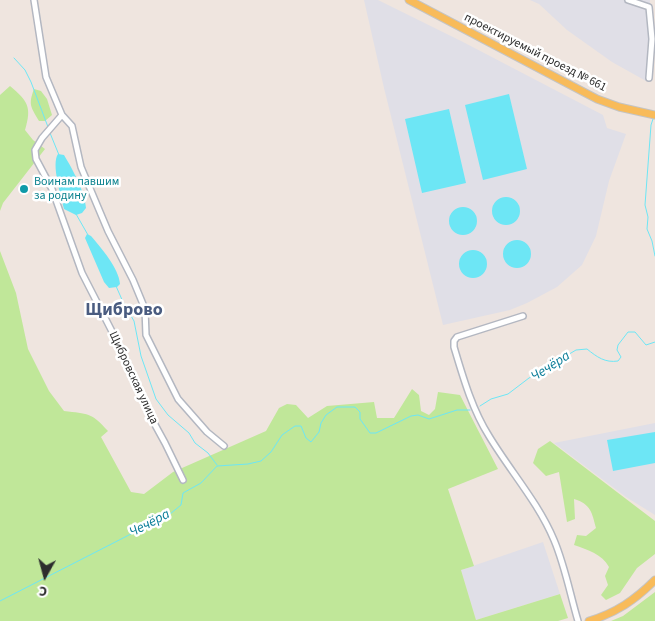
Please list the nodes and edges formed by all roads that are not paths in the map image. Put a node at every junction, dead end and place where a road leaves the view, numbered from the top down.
1 (34, 0) edge
2 (409, 0) edge
3 (628, 0) edge
4 (649, 78) dead end
5 (62, 115) junction
6 (655, 116) edge
7 (523, 316) dead end
8 (224, 446) dead end
9 (183, 480) dead end
10 (655, 580) edge
11 (578, 621) edge
12 (589, 621) edge

1 - 5 street
2 - 6 main road, проектируемый проезд № 661
3 - 4 street
5 - 8 street
5 - 9 street, Щибровская улица
7 - 11 street
10 - 12 main road

